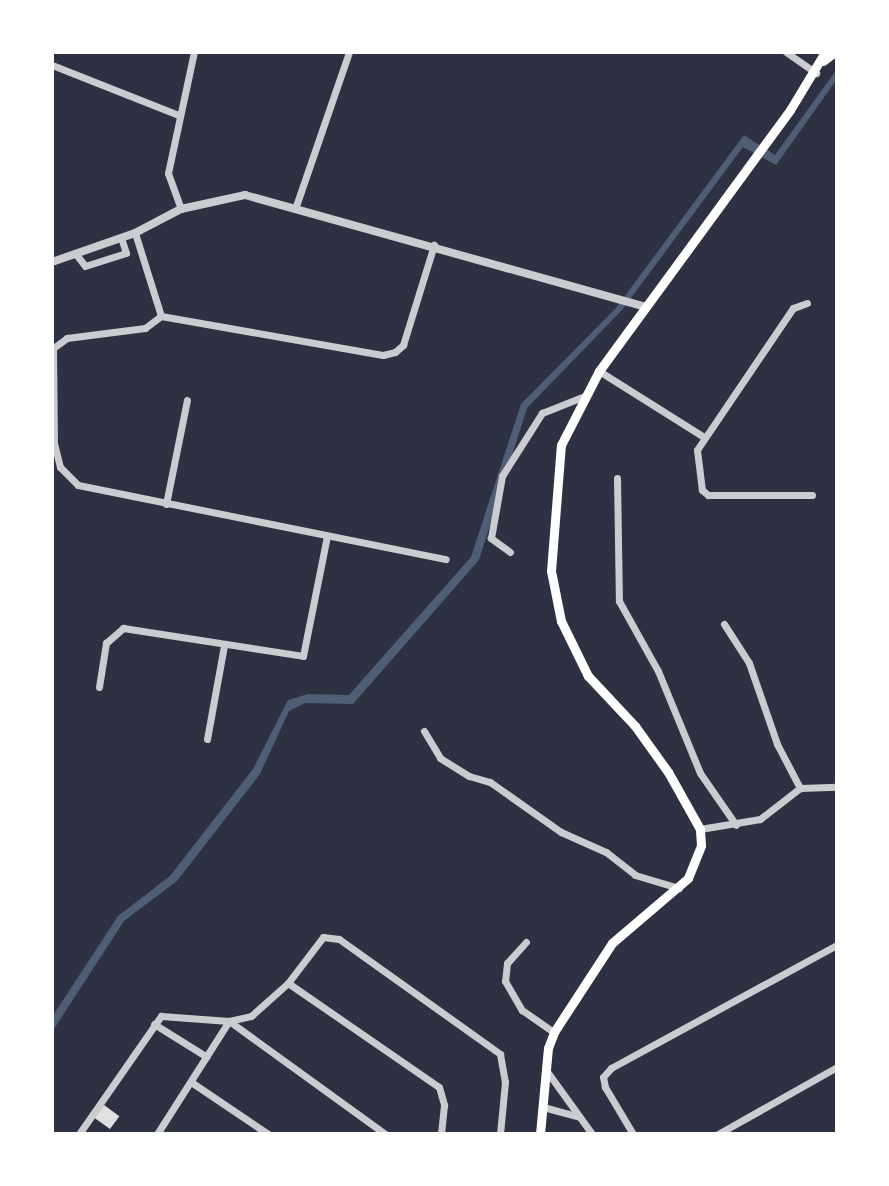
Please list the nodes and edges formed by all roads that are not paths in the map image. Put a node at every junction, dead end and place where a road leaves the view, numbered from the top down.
1 (194, 52) edge
2 (349, 52) edge
3 (786, 52) edge
4 (835, 52) edge
5 (824, 57) edge
6 (52, 65) edge
7 (816, 73) junction
8 (178, 115) junction
9 (296, 206) junction
10 (181, 209) junction
11 (135, 233) junction
12 (121, 238) junction
13 (434, 245) junction
14 (75, 253) junction
15 (52, 262) edge
16 (807, 303) dead end
17 (645, 307) junction
18 (161, 316) junction
19 (599, 371) junction
20 (587, 395) junction
21 (187, 400) dead end
22 (704, 437) junction
23 (617, 478) dead end
24 (812, 495) dead end
25 (166, 504) junction
26 (327, 536) junction
27 (510, 552) dead end
28 (446, 559) dead end
29 (724, 624) dead end
30 (224, 645) junction
31 (99, 687) dead end
32 (424, 731) dead end
33 (207, 739) dead end
34 (837, 787) edge
35 (800, 788) junction
36 (736, 825) junction
37 (700, 829) junction
38 (679, 888) junction
39 (526, 942) dead end
40 (837, 945) edge
41 (288, 983) junction
42 (229, 1021) junction
43 (154, 1024) junction
44 (554, 1032) junction
45 (207, 1057) junction
46 (837, 1067) edge
47 (546, 1070) junction
48 (191, 1082) junction
49 (543, 1107) junction
50 (583, 1119) junction
51 (79, 1134) edge
52 (157, 1134) edge
53 (268, 1134) edge
54 (385, 1134) edge
55 (441, 1134) edge
56 (500, 1134) edge
57 (540, 1134) edge
58 (592, 1134) edge
59 (633, 1134) edge
60 (718, 1134) edge

1 - 8 street
2 - 9 street
3 - 7 street
4 - 5 main road
5 - 7 main road
6 - 8 street
7 - 17 main road
8 - 10 street
9 - 10 street
9 - 13 street
10 - 11 street
11 - 12 street
11 - 18 street
12 - 14 street
12 - 14 street
13 - 17 street
13 - 18 street
14 - 15 street
16 - 22 street
17 - 19 main road
18 - 25 street
19 - 20 main road
19 - 22 street
20 - 27 street
20 - 37 main road
21 - 25 street
22 - 24 street
23 - 36 street
25 - 26 street
26 - 28 street
26 - 30 street
29 - 35 street
30 - 31 street
30 - 33 street
32 - 38 street
34 - 35 street
35 - 36 street
36 - 37 street
37 - 38 main road
38 - 44 main road
39 - 44 street
40 - 59 street
41 - 42 street
41 - 55 street
41 - 56 street
42 - 43 street
42 - 45 street
42 - 54 street
43 - 45 street
43 - 51 street
44 - 47 main road
45 - 48 street
46 - 60 street
47 - 49 main road
47 - 50 street
48 - 52 street
48 - 53 street
49 - 50 street
49 - 57 main road
50 - 58 street

